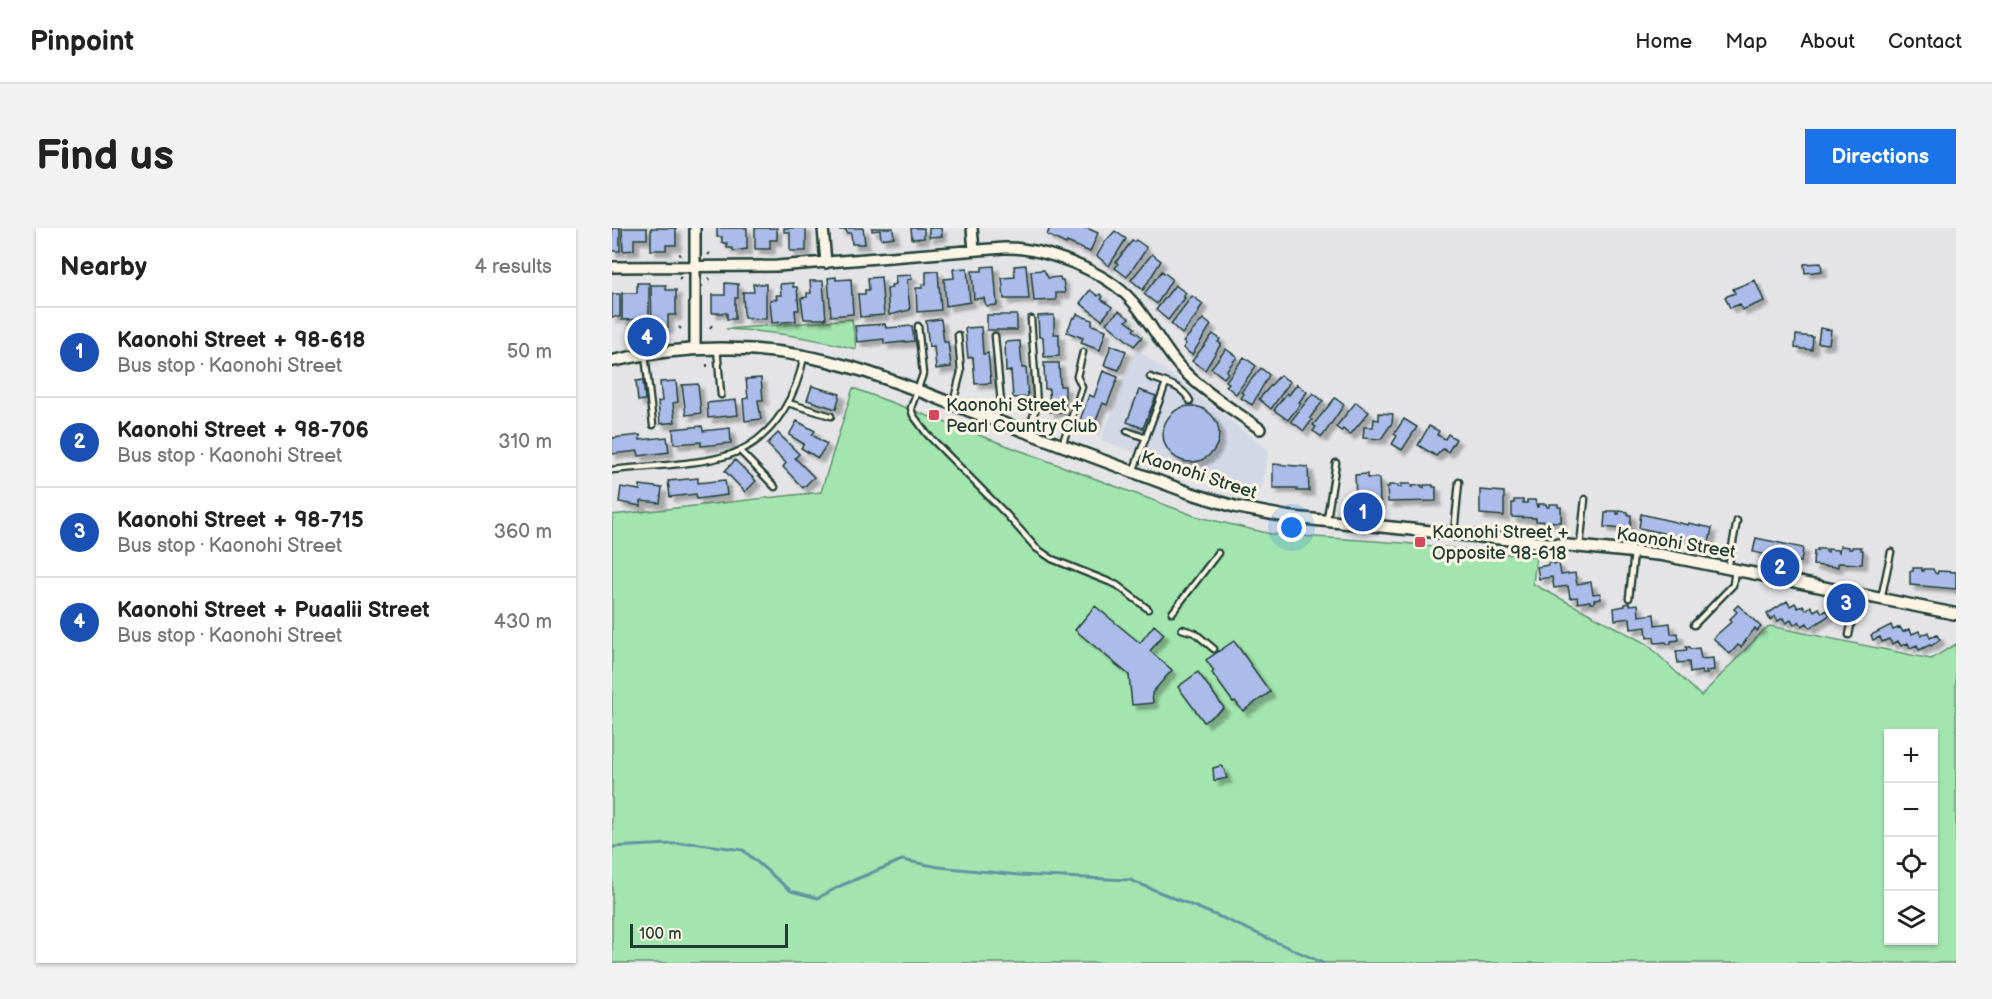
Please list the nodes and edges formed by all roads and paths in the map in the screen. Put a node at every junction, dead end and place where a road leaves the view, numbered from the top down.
1 (695, 228) edge
2 (823, 228) edge
3 (972, 228) edge
4 (974, 250) junction
5 (826, 263) junction
6 (612, 267) edge
7 (695, 267) junction
8 (1031, 319) dead end
9 (918, 326) dead end
10 (958, 335) dead end
11 (995, 336) dead end
12 (717, 348) junction
13 (695, 349) junction
14 (1083, 352) dead end
15 (645, 354) junction
16 (804, 356) junction
17 (612, 361) edge
18 (1150, 377) dead end
19 (1166, 383) junction
20 (917, 390) junction
21 (721, 395) dead end
22 (1190, 401) dead end
23 (788, 403) junction
24 (953, 404) junction
25 (831, 416) dead end
26 (994, 420) junction
27 (653, 424) dead end
28 (1260, 429) dead end
29 (1127, 431) dead end
30 (1028, 432) junction
31 (1146, 438) junction
32 (1062, 445) junction
33 (740, 451) junction
34 (1336, 462) dead end
35 (612, 470) edge
36 (1133, 472) junction
37 (1459, 482) dead end
38 (775, 487) dead end
39 (1585, 499) dead end
40 (1327, 521) junction
41 (1737, 521) dead end
42 (1454, 534) junction
43 (1580, 546) junction
44 (1634, 552) junction
45 (1891, 552) dead end
46 (1218, 553) dead end
47 (1731, 568) junction
48 (1857, 594) junction
49 (1629, 598) dead end
50 (1881, 599) junction
51 (1148, 609) dead end
52 (1172, 613) dead end
53 (1956, 614) edge
54 (1694, 626) dead end
55 (1182, 628) dead end
56 (1849, 635) dead end
57 (1214, 649) dead end

1 - 7 street
2 - 5 street
3 - 4 street
4 - 5 street
4 - 28 street
5 - 7 street
6 - 7 street
7 - 13 street
8 - 30 lane
9 - 20 lane
10 - 24 lane
11 - 26 lane
12 - 13 street, Kaonohi Street
12 - 16 street, Kaonohi Street
12 - 21 lane
13 - 15 street, Kaonohi Street
14 - 32 lane
15 - 17 street, Kaonohi Street
15 - 27 lane
16 - 20 street, Kaonohi Street
16 - 23 lane
18 - 19 lane
19 - 22 lane
19 - 31 lane
20 - 24 street, Kaonohi Street
20 - 51 lane
23 - 25 lane
23 - 33 lane
24 - 26 street, Kaonohi Street
26 - 30 street, Kaonohi Street
29 - 31 lane
30 - 32 street, Kaonohi Street
31 - 36 lane
32 - 36 street, Kaonohi Street
33 - 35 lane
33 - 38 lane
34 - 40 lane
36 - 40 street, Kaonohi Street
37 - 42 lane
39 - 43 lane
40 - 42 street, Kaonohi Street
41 - 47 lane
42 - 43 street, Kaonohi Street
43 - 44 street, Kaonohi Street
44 - 47 street, Kaonohi Street
44 - 49 lane
45 - 50 lane
46 - 52 lane
47 - 48 street, Kaonohi Street
47 - 54 lane
48 - 50 street, Kaonohi Street
48 - 56 lane
50 - 53 street, Kaonohi Street
55 - 57 lane

